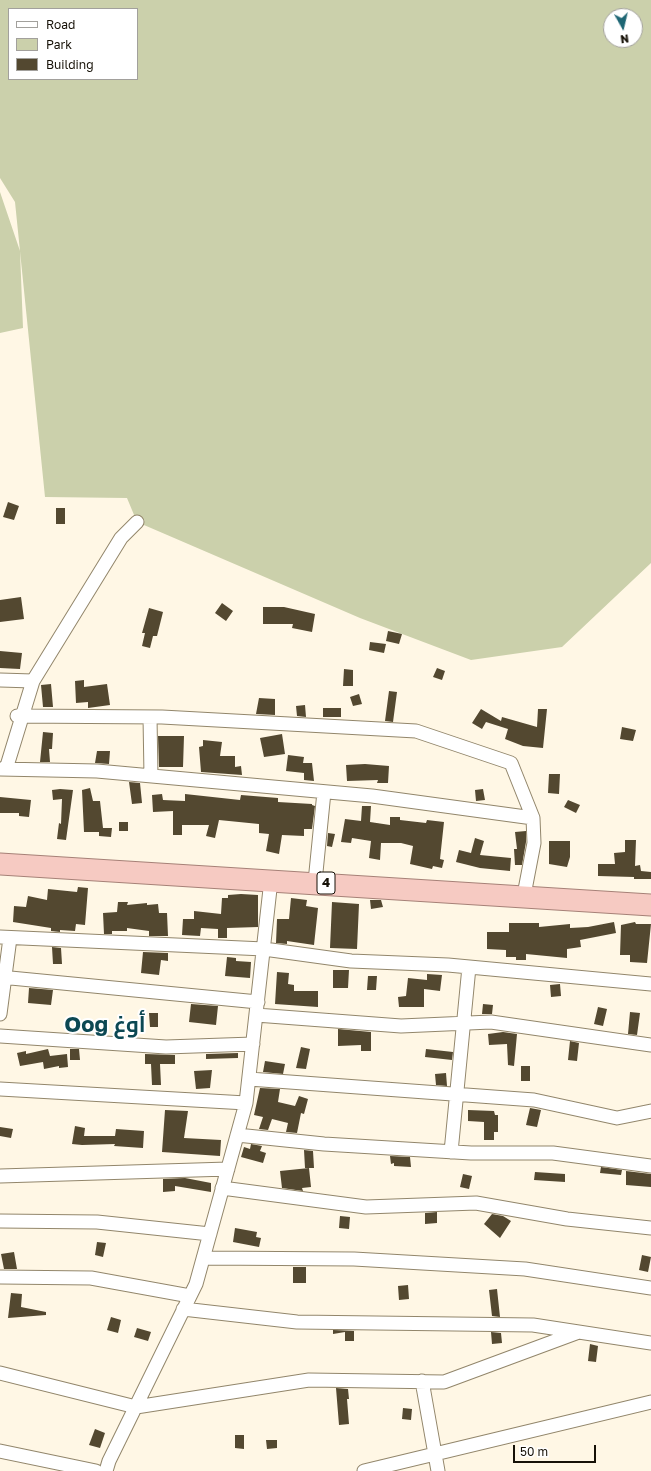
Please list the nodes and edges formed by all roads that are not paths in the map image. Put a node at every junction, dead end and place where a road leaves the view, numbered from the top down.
1 (137, 522) dead end
2 (0, 680) edge
3 (32, 681) junction
4 (19, 716) junction
5 (150, 717) junction
6 (3, 769) edge
7 (151, 776) junction
8 (324, 792) junction
9 (533, 818) junction
10 (0, 864) edge
11 (271, 880) junction
12 (314, 882) junction
13 (524, 895) junction
14 (651, 905) edge
15 (5, 937) edge
16 (264, 949) junction
17 (469, 968) junction
18 (2, 977) edge
19 (651, 984) edge
20 (258, 1002) junction
21 (0, 1014) edge
22 (256, 1016) junction
23 (463, 1023) junction
24 (0, 1036) edge
25 (253, 1044) junction
26 (651, 1045) edge
27 (249, 1079) junction
28 (0, 1089) edge
29 (246, 1103) junction
30 (651, 1111) edge
31 (237, 1135) junction
32 (450, 1152) junction
33 (651, 1166) edge
34 (228, 1169) junction
35 (0, 1176) edge
36 (222, 1188) junction
37 (0, 1221) edge
38 (651, 1228) edge
39 (210, 1234) junction
40 (203, 1258) junction
41 (0, 1277) edge
42 (651, 1288) edge
43 (190, 1296) junction
44 (183, 1309) junction
45 (579, 1332) junction
46 (651, 1343) edge
47 (0, 1373) edge
48 (422, 1381) junction
49 (651, 1402) edge
50 (136, 1407) junction
51 (0, 1451) edge
52 (435, 1454) junction
53 (96, 1471) edge
54 (106, 1471) edge
55 (364, 1471) edge
56 (438, 1471) edge

1 - 3 street
2 - 3 street
3 - 4 street
4 - 5 street
4 - 6 street
5 - 7 street
5 - 9 street
6 - 7 street
7 - 8 street
8 - 9 street
8 - 12 street
9 - 13 street
10 - 11 highway, 4
11 - 12 highway, 4
11 - 16 street
12 - 13 highway, 4
13 - 14 highway, 4
15 - 16 street
15 - 18 street
16 - 17 street
16 - 20 street
17 - 19 street
17 - 23 street
18 - 20 street
18 - 21 street
20 - 22 street
22 - 23 street
22 - 25 street
23 - 26 street
23 - 32 street
24 - 25 street
25 - 27 street
27 - 29 street
27 - 30 street
28 - 29 street
29 - 31 street
31 - 32 street
31 - 34 street
32 - 33 street
34 - 35 street
34 - 36 street
36 - 38 street
36 - 39 street
37 - 39 street
39 - 40 street
40 - 42 street
40 - 43 street
41 - 43 street
43 - 44 street
44 - 45 street
44 - 50 street
45 - 46 street
45 - 48 street
47 - 50 street
48 - 50 street
48 - 52 street
49 - 52 street
50 - 54 street
51 - 53 street
52 - 55 street
52 - 56 street

